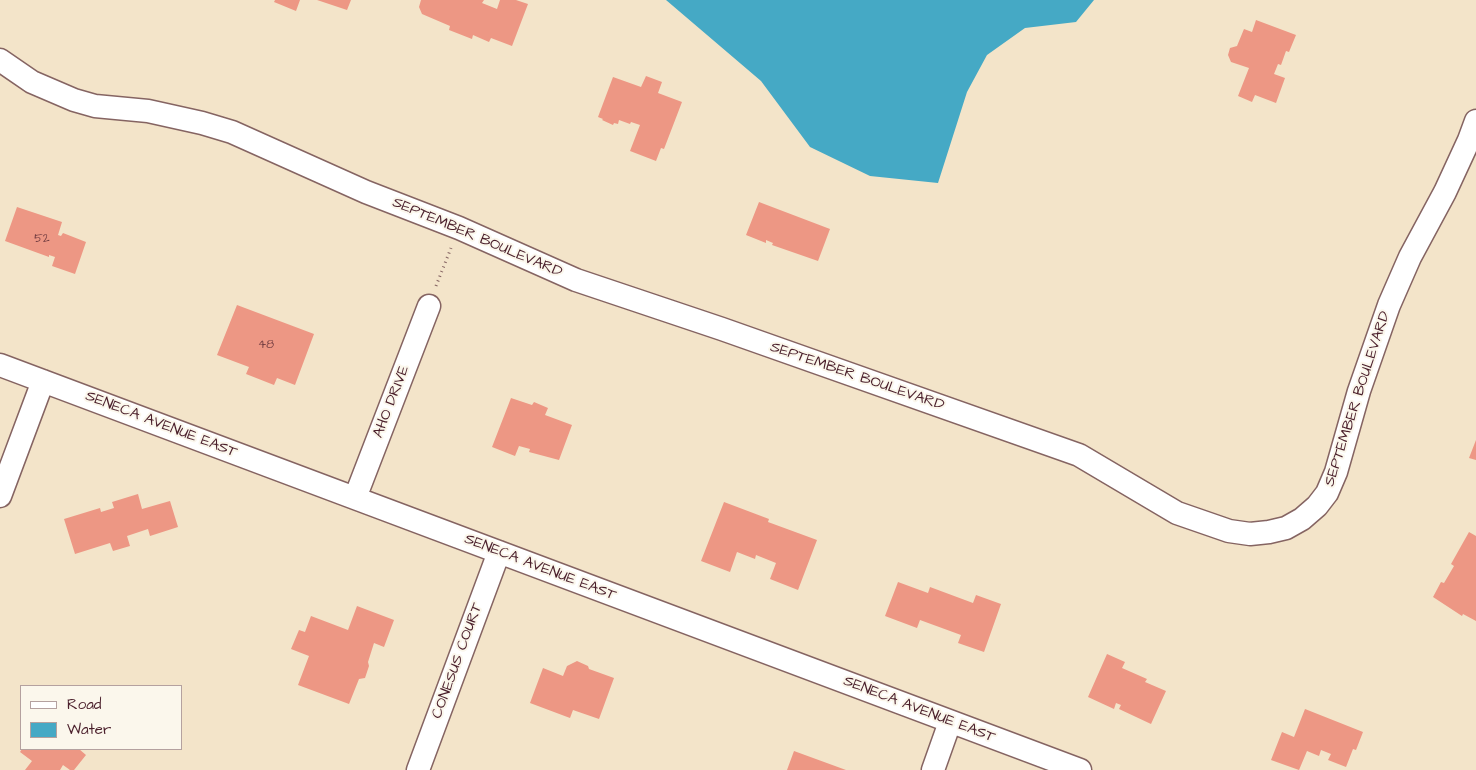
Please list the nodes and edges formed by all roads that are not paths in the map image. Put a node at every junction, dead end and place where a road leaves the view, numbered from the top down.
1 (0, 60) edge
2 (1476, 121) edge
3 (429, 306) road end
4 (0, 365) edge
5 (43, 381) junction
6 (0, 496) edge
7 (355, 498) junction
8 (499, 552) junction
9 (950, 722) junction
10 (418, 770) edge
11 (933, 770) edge
12 (1080, 770) edge

1 - 2 street, SEPTEMBER BOULEVARD
3 - 7 street, AHO DRIVE
4 - 5 street, SENECA AVENUE EAST
5 - 6 street
5 - 7 street, SENECA AVENUE EAST
7 - 8 street, SENECA AVENUE EAST
8 - 9 street, SENECA AVENUE EAST
8 - 10 street, CONESUS COURT
9 - 11 street
9 - 12 street, SENECA AVENUE EAST

